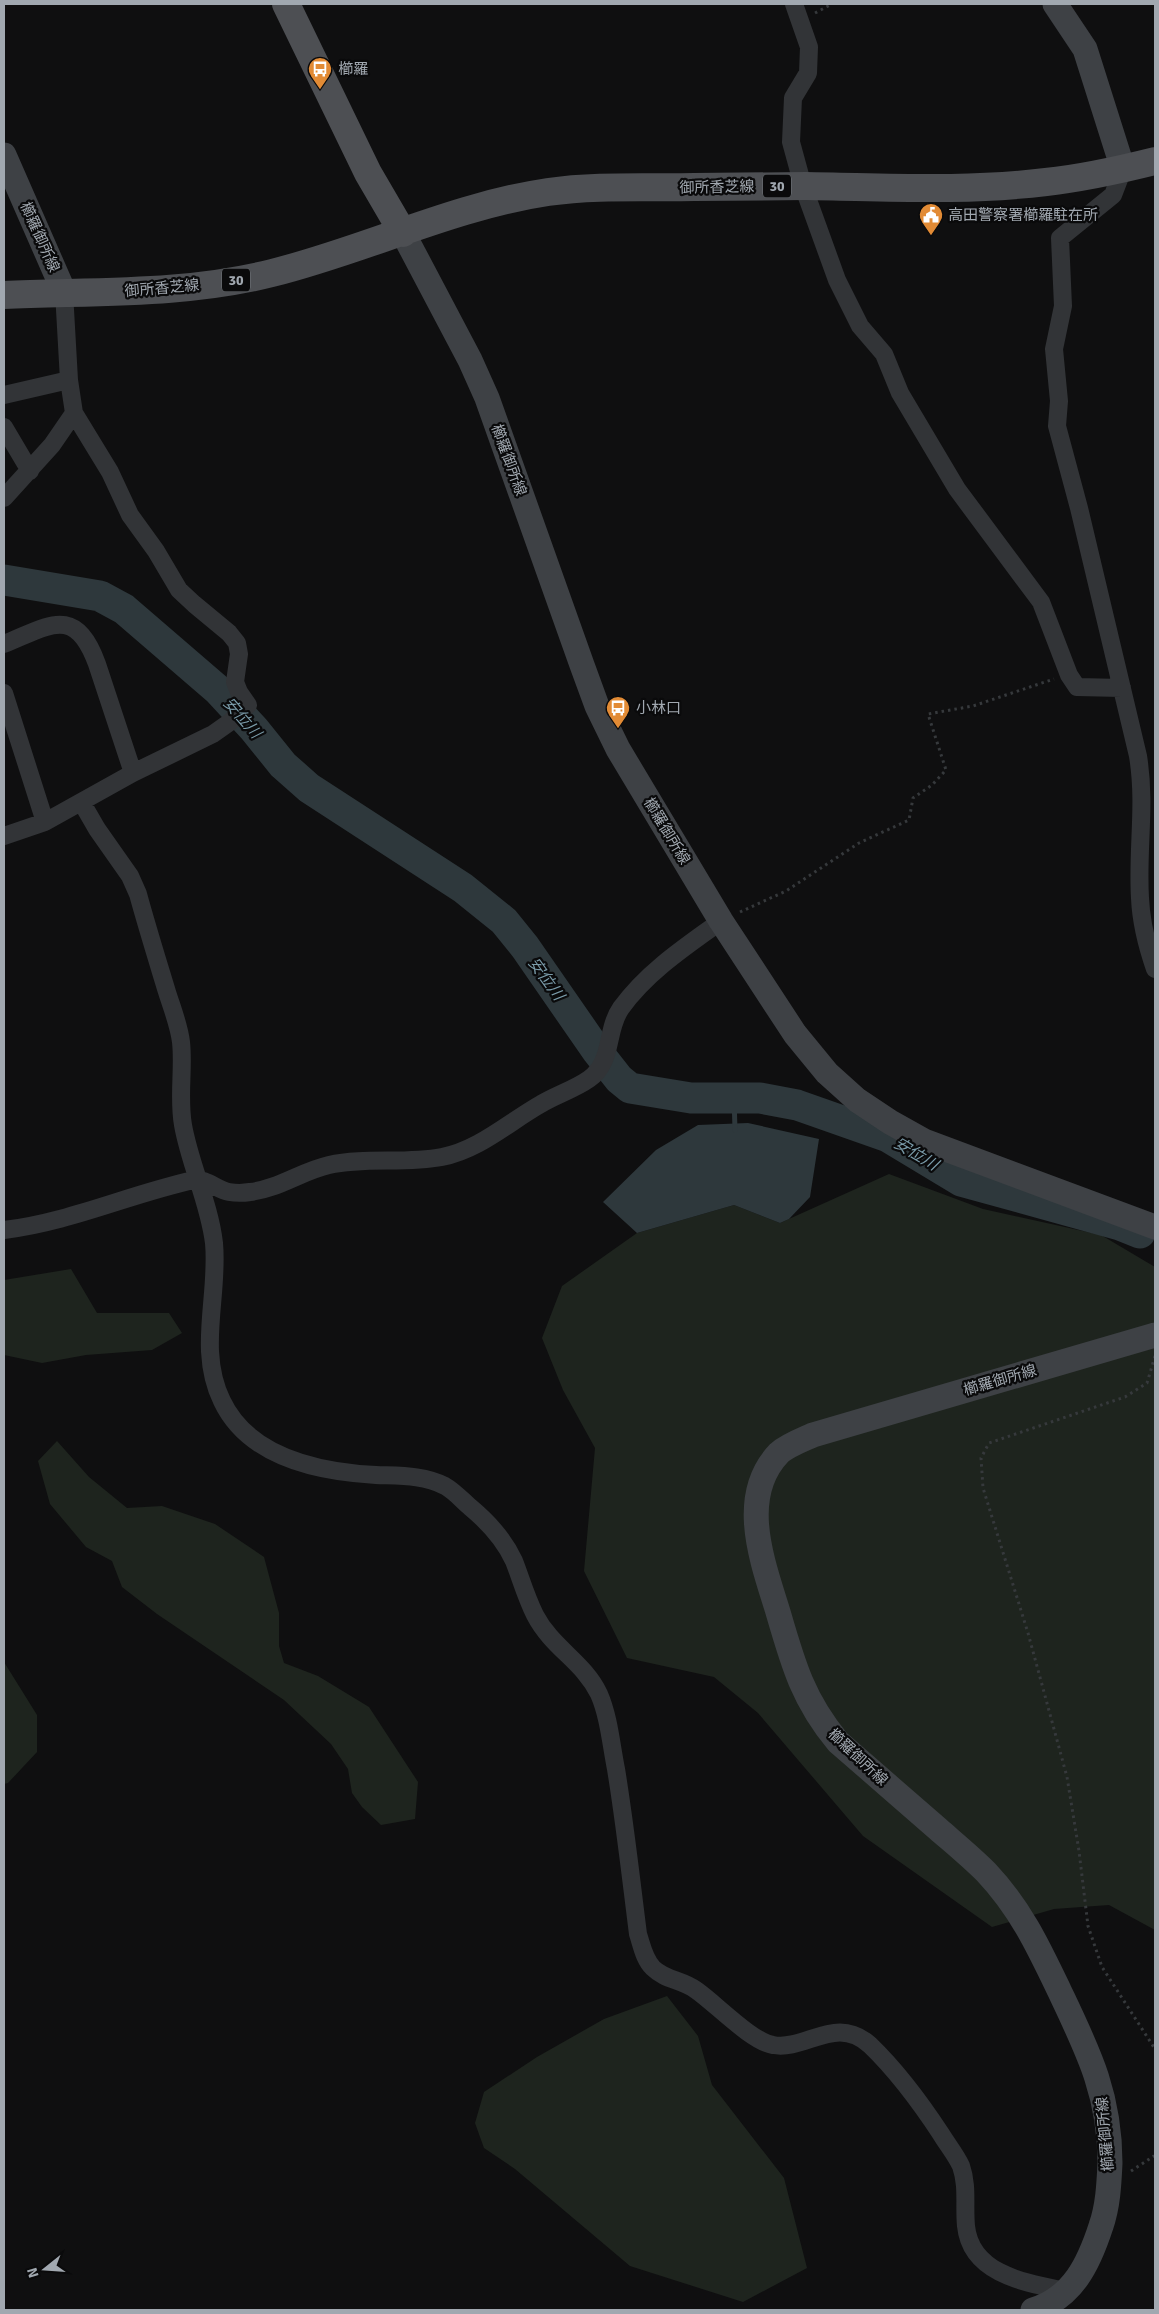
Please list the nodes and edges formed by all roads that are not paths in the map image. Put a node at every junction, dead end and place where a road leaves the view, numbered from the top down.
1 (286, 4) edge
2 (794, 4) edge
3 (1055, 4) edge
4 (4, 154) edge
5 (1155, 161) edge
6 (1122, 170) junction
7 (803, 186) junction
8 (403, 233) junction
9 (64, 292) junction
10 (4, 295) edge
11 (69, 380) junction
12 (4, 395) edge
13 (74, 413) junction
14 (4, 426) edge
15 (30, 471) junction
16 (4, 498) edge
17 (4, 644) edge
18 (1122, 688) junction
19 (4, 693) edge
20 (133, 773) junction
21 (82, 802) junction
22 (45, 822) junction
23 (4, 836) edge
24 (721, 921) junction
25 (1155, 969) edge
26 (197, 1179) junction
27 (1155, 1227) edge
28 (4, 1230) edge
29 (1155, 1335) edge
30 (1063, 2300) edge
31 (1033, 2310) edge

1 - 8 main road
2 - 7 street
3 - 6 main road
4 - 9 main road, 櫛羅御所線
5 - 6 main road, 御所香芝線 / 30
6 - 7 main road, 御所香芝線 / 30
6 - 18 street
7 - 8 main road, 御所香芝線 / 30
7 - 18 street
8 - 9 main road, 御所香芝線 / 30
8 - 24 main road, 櫛羅御所線
9 - 10 main road, 御所香芝線 / 30
9 - 11 street
11 - 12 street
11 - 13 street
13 - 15 street
13 - 20 street
14 - 15 street
15 - 16 street
17 - 20 street
18 - 25 street
19 - 22 street
20 - 21 street
21 - 22 street
21 - 26 street
22 - 23 street
24 - 26 street
24 - 27 main road, 櫛羅御所線
26 - 28 street
26 - 30 street
29 - 30 main road, 櫛羅御所線
30 - 31 main road, 櫛羅御所線

